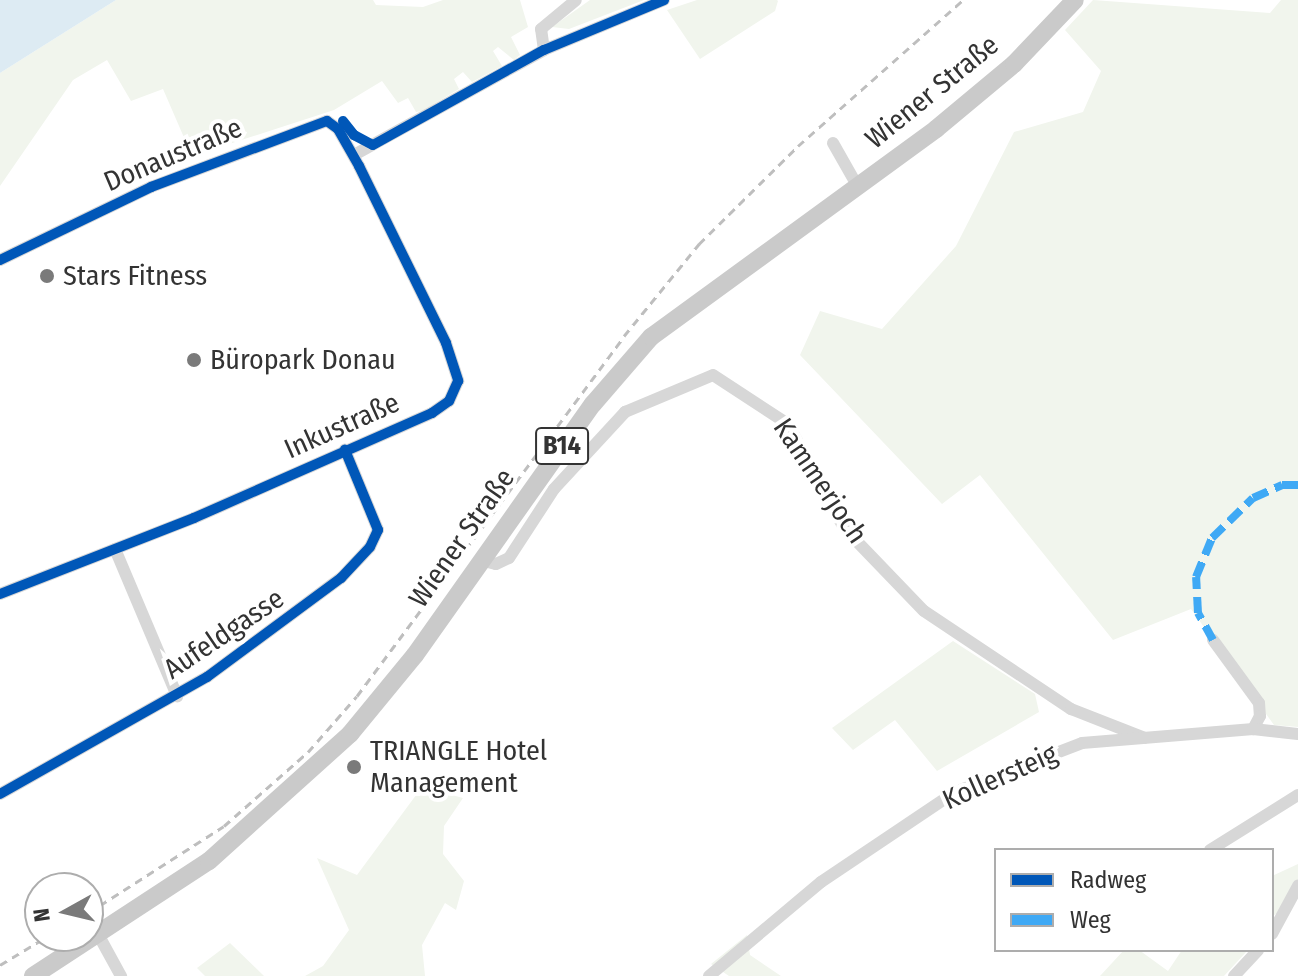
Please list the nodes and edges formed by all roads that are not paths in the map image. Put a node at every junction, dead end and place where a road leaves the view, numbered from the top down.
1 (576, 0) edge
2 (664, 0) edge
3 (1075, 0) edge
4 (544, 50) junction
5 (833, 143) dead end
6 (354, 155) junction
7 (858, 187) junction
8 (0, 260) edge
9 (345, 450) junction
10 (115, 549) junction
11 (480, 560) junction
12 (0, 594) edge
13 (1213, 640) dead end
14 (177, 696) junction
15 (1253, 729) junction
16 (1298, 734) edge
17 (1145, 738) junction
18 (0, 794) edge
19 (1298, 795) edge
20 (1213, 848) edge
21 (1298, 886) edge
22 (1274, 930) edge
23 (104, 933) edge
24 (104, 945) edge
25 (73, 952) edge
26 (1256, 952) edge
27 (33, 976) edge
28 (121, 976) edge
29 (709, 976) edge
30 (1234, 976) edge

1 - 4 street
2 - 4 street
3 - 7 main road, Wiener Straße / B14
4 - 6 street
5 - 7 street
6 - 8 street, Donaustraße
6 - 9 street, Inkustraße
7 - 11 main road, Wiener Straße / B14
9 - 10 street, Inkustraße
9 - 14 street, Aufeldgasse
10 - 12 street, Inkustraße
10 - 14 street
11 - 17 street, Kammerjoch
11 - 23 main road, Wiener Straße / B14
13 - 15 street
14 - 18 street, Aufeldgasse
15 - 16 street, Kollersteig
15 - 17 street, Kollersteig
17 - 29 street, Kollersteig
19 - 20 street
21 - 22 street
24 - 28 street
25 - 27 main road, Wiener Straße / B14
26 - 30 street

